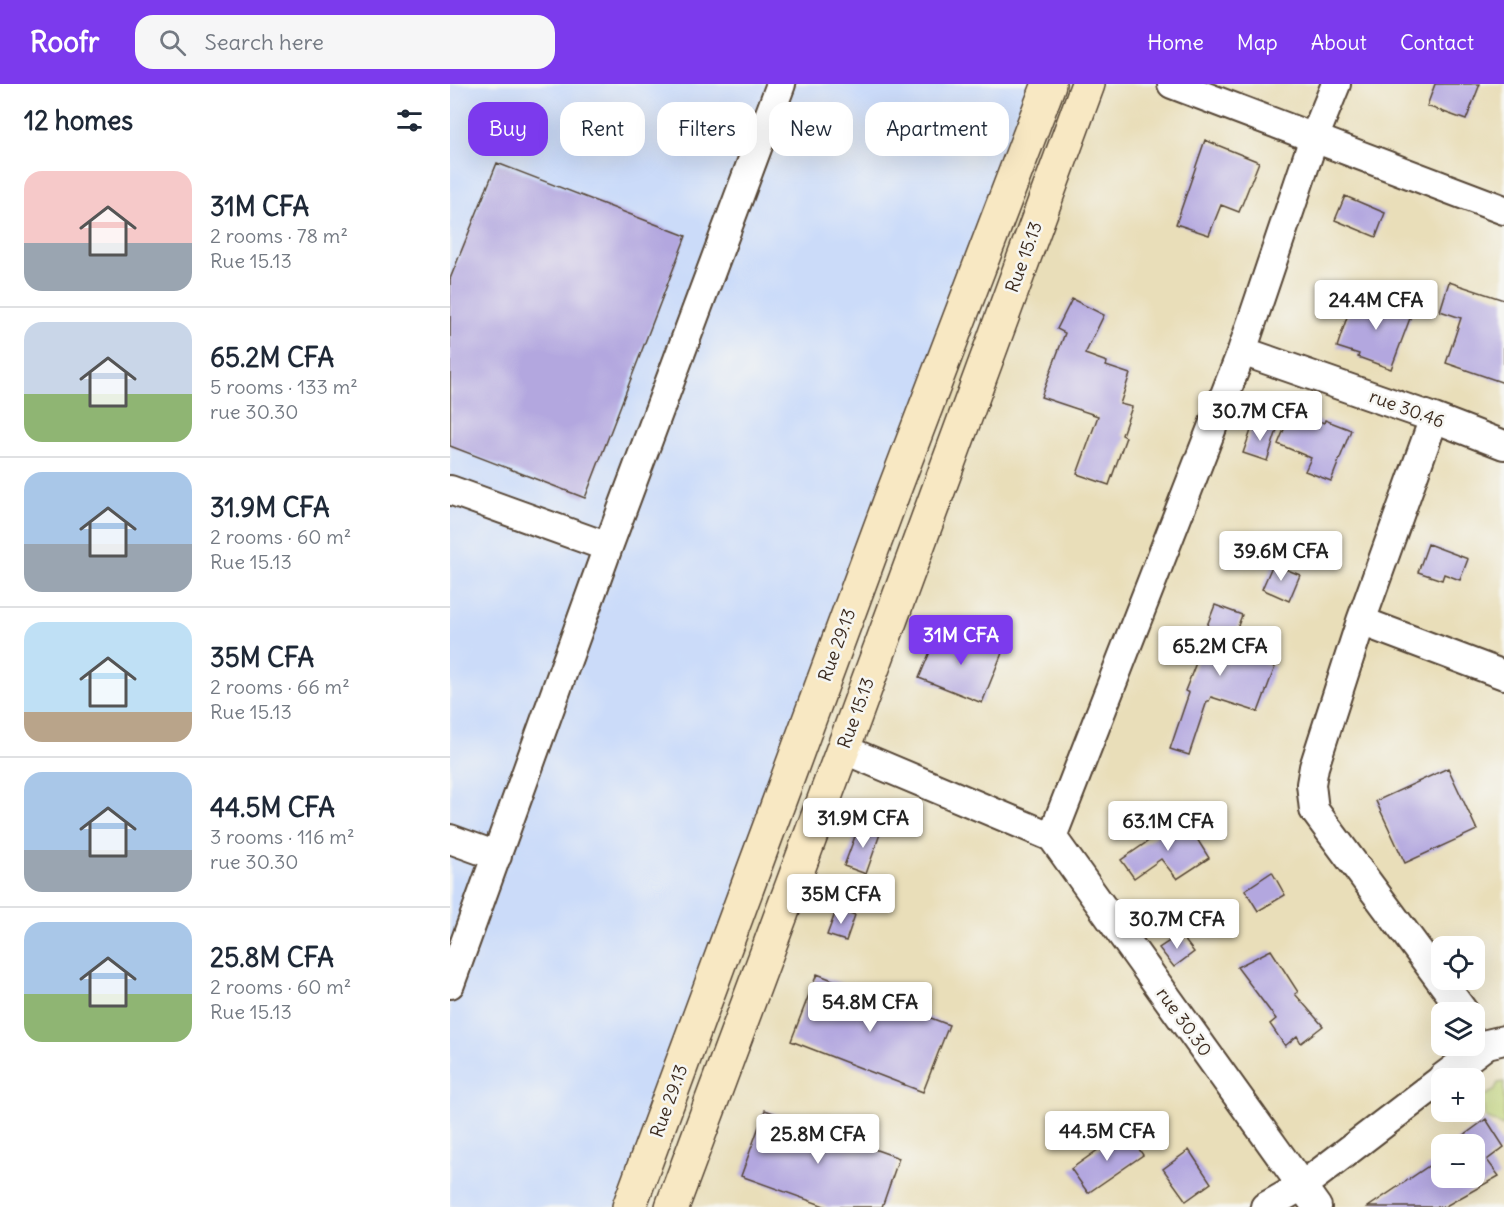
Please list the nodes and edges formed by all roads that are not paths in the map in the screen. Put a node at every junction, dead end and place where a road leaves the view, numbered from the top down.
1 (781, 84) edge
2 (1049, 84) edge
3 (1088, 84) edge
4 (1172, 84) edge
5 (1336, 84) edge
6 (1314, 138) junction
7 (1504, 210) edge
8 (1242, 351) junction
9 (1434, 418) junction
10 (1504, 445) edge
11 (450, 490) edge
12 (608, 548) junction
13 (1361, 621) junction
14 (1504, 675) edge
15 (843, 749) junction
16 (1052, 837) junction
17 (450, 839) edge
18 (497, 856) junction
19 (450, 984) edge
20 (1457, 1002) edge
21 (1492, 1042) edge
22 (1457, 1068) edge
23 (1431, 1089) edge
24 (1310, 1197) edge
25 (629, 1207) edge
26 (672, 1207) edge
27 (1265, 1207) edge

1 - 12 street
2 - 25 main road, Rue 29.13
3 - 15 main road, Rue 15.13
4 - 6 street
5 - 6 street
6 - 7 street
6 - 8 street
8 - 9 street, rue 30.46
8 - 16 street
9 - 10 street, rue 30.46
9 - 13 street
11 - 12 street
12 - 18 street
13 - 14 street
13 - 20 street
15 - 16 street
15 - 26 main road, Rue 15.13
16 - 24 street, rue 30.30
17 - 18 street
18 - 19 street
21 - 22 street
23 - 24 street
24 - 27 street

